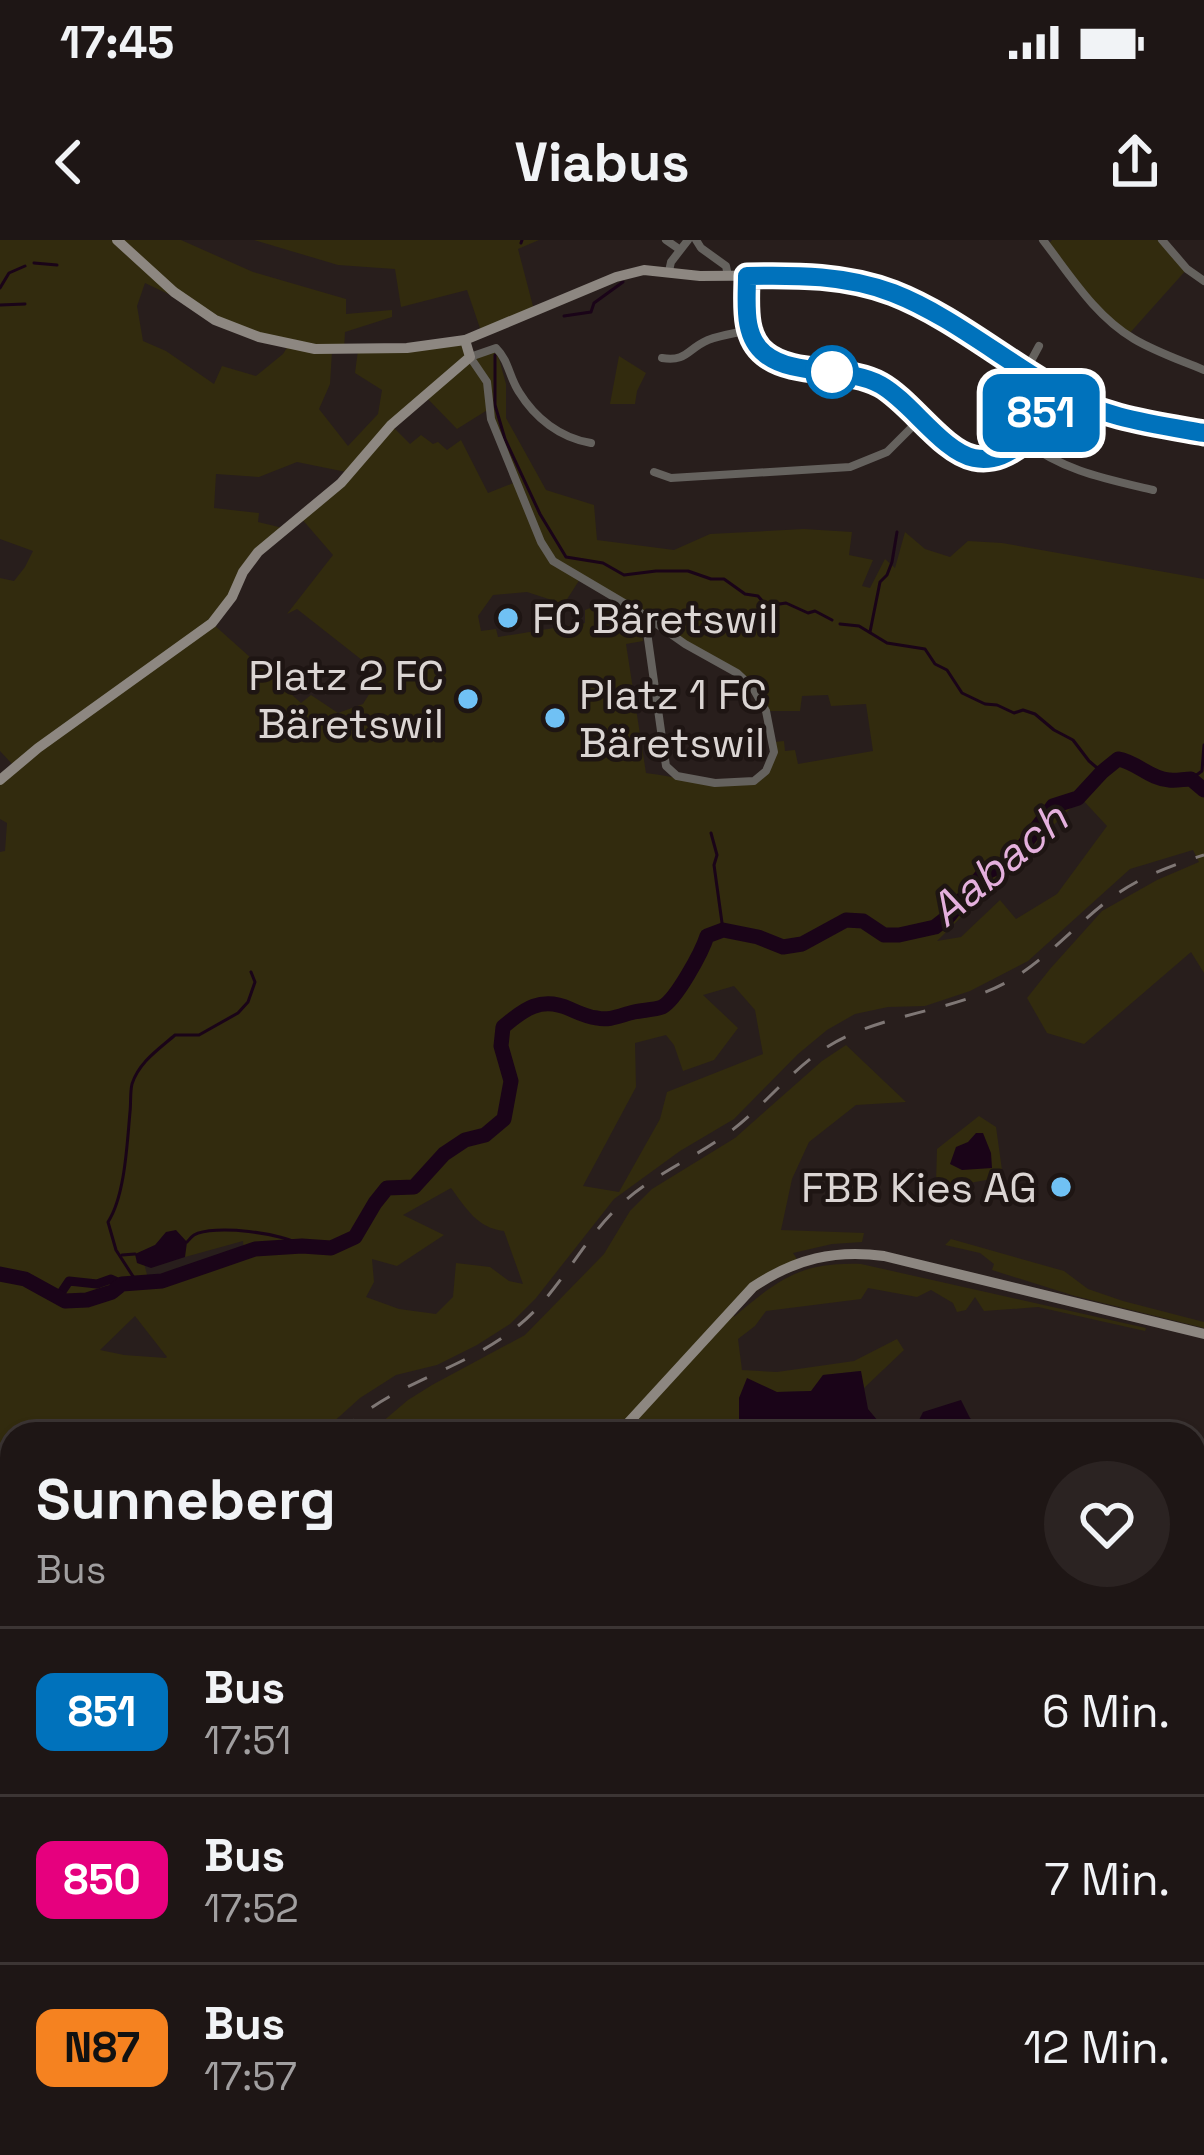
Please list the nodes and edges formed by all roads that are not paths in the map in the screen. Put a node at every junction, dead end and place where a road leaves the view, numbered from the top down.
1 (116, 240) edge
2 (666, 240) edge
3 (692, 240) edge
4 (1043, 240) edge
5 (1167, 242) edge
6 (679, 249) junction
7 (670, 271) junction
8 (728, 276) junction
9 (747, 276) junction
10 (1204, 281) edge
11 (749, 330) junction
12 (465, 340) junction
13 (1039, 346) dead end
14 (470, 357) junction
15 (662, 358) dead end
16 (1204, 370) edge
17 (1024, 372) junction
18 (1053, 390) junction
19 (922, 418) junction
20 (1204, 433) edge
21 (1025, 441) junction
22 (591, 443) dead end
23 (654, 472) dead end
24 (1153, 490) dead end
25 (650, 620) junction
26 (0, 780) edge
27 (1204, 1334) edge
28 (629, 1422) edge

1 - 12 street
2 - 6 street
3 - 6 street
3 - 8 street
4 - 16 street
5 - 10 street
6 - 7 street
7 - 8 street
7 - 12 street
8 - 9 street
9 - 11 street
9 - 17 street
11 - 15 street
11 - 19 street
12 - 14 street
13 - 17 street
14 - 22 street
14 - 25 street
14 - 26 street
17 - 18 street
18 - 20 street
18 - 21 street
19 - 21 street
19 - 23 street
21 - 24 street
25 - 25 street
27 - 28 street

